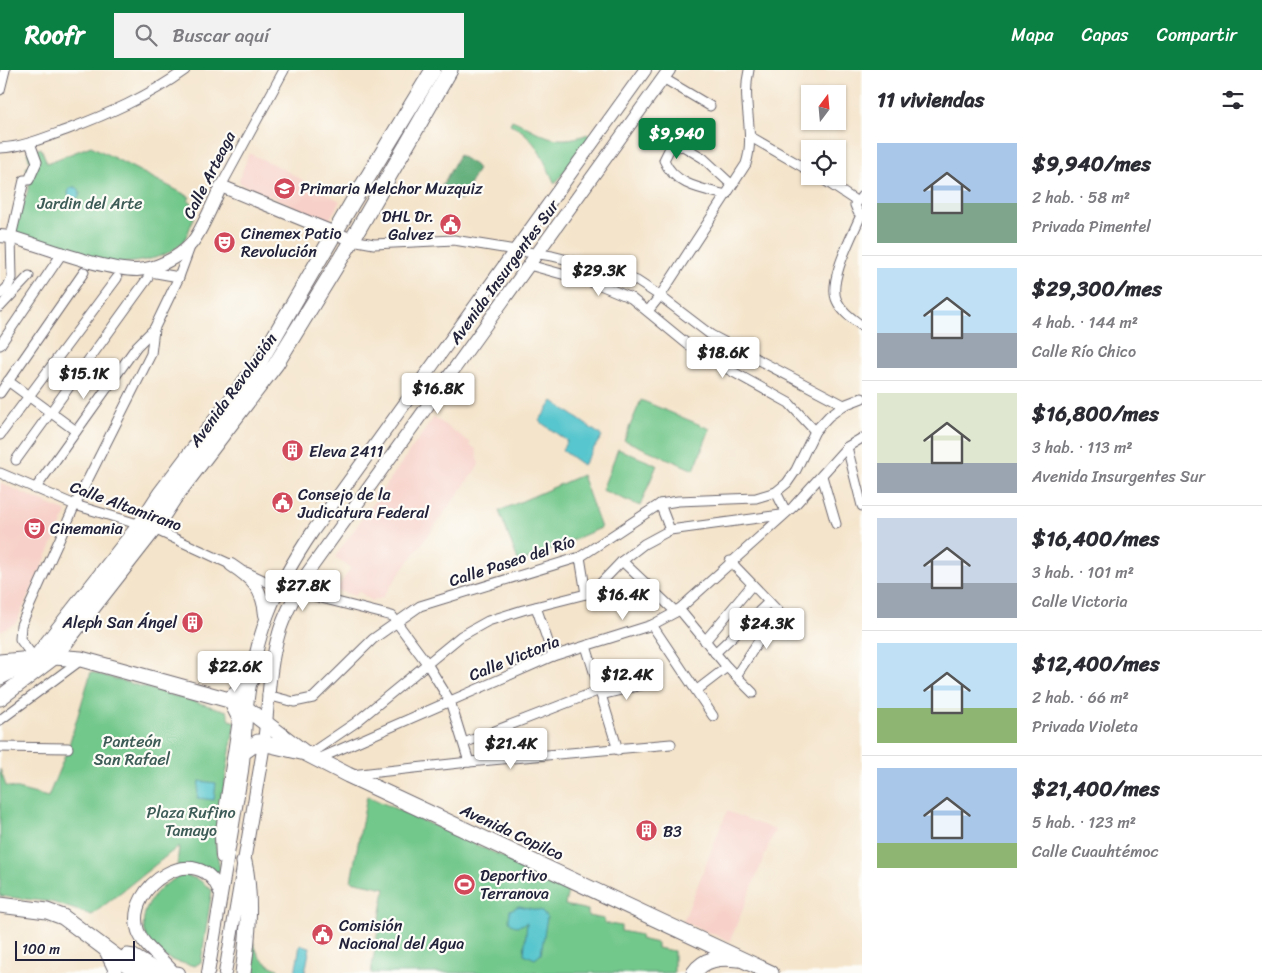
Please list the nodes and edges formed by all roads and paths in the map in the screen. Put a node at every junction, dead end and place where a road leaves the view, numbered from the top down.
1 (5, 70) edge
2 (185, 70) edge
3 (284, 70) edge
4 (433, 70) edge
5 (450, 70) edge
6 (645, 70) edge
7 (749, 70) edge
8 (666, 74) edge
9 (0, 90) edge
10 (710, 106) dead end
11 (751, 137) junction
12 (30, 143) junction
13 (0, 148) edge
14 (801, 166) edge
15 (835, 185) edge
16 (221, 186) junction
17 (732, 186) junction
18 (726, 195) junction
19 (859, 198) edge
20 (861, 215) edge
21 (335, 233) junction
22 (6, 236) edge
23 (352, 240) junction
24 (192, 243) junction
25 (516, 250) junction
26 (63, 252) junction
27 (538, 254) junction
28 (529, 266) junction
29 (84, 272) dead end
30 (143, 274) junction
31 (29, 276) dead end
32 (179, 277) junction
33 (117, 278) dead end
34 (0, 294) edge
35 (659, 298) junction
36 (0, 307) edge
37 (649, 309) junction
38 (862, 326) edge
39 (154, 329) junction
40 (0, 345) edge
41 (8, 381) junction
42 (0, 393) edge
43 (29, 396) junction
44 (862, 398) edge
45 (844, 405) junction
46 (51, 412) junction
47 (815, 431) junction
48 (76, 432) junction
49 (0, 435) edge
50 (862, 438) edge
51 (847, 447) junction
52 (16, 460) dead end
53 (0, 473) edge
54 (822, 476) junction
55 (36, 489) junction
56 (776, 492) junction
57 (660, 504) junction
58 (75, 506) junction
59 (862, 506) edge
60 (784, 513) junction
61 (836, 524) dead end
62 (147, 527) junction
63 (670, 530) junction
64 (580, 557) junction
65 (622, 560) junction
66 (730, 561) junction
67 (231, 565) junction
68 (752, 585) junction
69 (278, 587) junction
70 (298, 592) junction
71 (586, 594) junction
72 (769, 602) junction
73 (536, 607) junction
74 (678, 610) junction
75 (778, 611) junction
76 (265, 617) junction
77 (398, 621) junction
78 (785, 623) dead end
79 (652, 624) junction
80 (705, 641) junction
81 (586, 646) junction
82 (715, 653) junction
83 (553, 656) junction
84 (54, 657) junction
85 (35, 659) junction
86 (81, 660) junction
87 (0, 662) edge
88 (426, 662) junction
89 (727, 667) junction
90 (736, 676) junction
91 (0, 678) edge
92 (251, 680) junction
93 (646, 684) dead end
94 (697, 690) junction
95 (600, 693) junction
96 (753, 693) dead end
97 (268, 694) junction
98 (0, 698) edge
99 (229, 700) junction
100 (450, 701) junction
101 (247, 709) junction
102 (713, 716) dead end
103 (0, 720) edge
104 (265, 722) junction
105 (264, 742) junction
106 (464, 743) junction
107 (671, 744) dead end
108 (0, 747) edge
109 (68, 748) dead end
110 (618, 750) junction
111 (245, 751) junction
112 (310, 756) junction
113 (469, 762) junction
114 (348, 775) junction
115 (244, 862) junction
116 (224, 872) junction
117 (220, 893) junction
118 (0, 905) edge
119 (236, 905) junction
120 (98, 942) junction
121 (111, 954) junction
122 (747, 960) junction
123 (208, 970) edge
124 (225, 972) edge
125 (116, 973) edge
126 (138, 973) edge
127 (159, 973) edge
128 (179, 973) edge
129 (243, 973) edge
130 (694, 973) edge
131 (771, 973) edge

1 - 9 street
2 - 12 street
3 - 16 street, Calle Arteaga
4 - 21 main road, Avenida Revolución
5 - 23 main road, Avenida Revolución
6 - 25 main road, Avenida Insurgentes Sur
7 - 11 street
8 - 10 street
8 - 27 main road, Avenida Insurgentes Sur
11 - 14 street
11 - 17 street
12 - 13 street
12 - 22 street
15 - 19 street
16 - 21 main road
16 - 24 main road, Calle Arteaga
17 - 18 street
17 - 18 street
18 - 35 street
19 - 20 street
20 - 38 street
21 - 23 main road
21 - 62 main road, Avenida Revolución
22 - 26 main road, Calle Arteaga
22 - 34 street
23 - 25 street
23 - 62 main road, Avenida Revolución
24 - 30 main road, Calle Arteaga
24 - 32 street
25 - 27 street
25 - 69 main road, Avenida Insurgentes Sur
26 - 30 main road, Calle Arteaga
26 - 40 street
27 - 28 main road, Avenida Insurgentes Sur
27 - 35 street
28 - 37 street
28 - 70 main road, Avenida Insurgentes Sur
29 - 41 street
30 - 32 street, Calle Arteaga
30 - 46 street
31 - 36 street
32 - 39 street
33 - 43 street
35 - 37 street
35 - 45 street
37 - 47 street
39 - 48 street
39 - 58 street
41 - 42 street
41 - 43 street
43 - 46 street
43 - 49 street
44 - 45 street
45 - 47 street
46 - 48 street
46 - 52 street
47 - 56 street
48 - 55 street
50 - 51 street
51 - 54 street
51 - 59 street
53 - 55 street, Calle Altamirano
54 - 60 street
54 - 61 street
55 - 58 street, Calle Altamirano
56 - 57 street, Calle Paseo del Río
56 - 60 street
57 - 63 street
57 - 64 street, Calle Paseo del Río
58 - 62 street, Calle Altamirano
58 - 85 street
60 - 63 street
60 - 66 street, Calle Victoria
62 - 67 street, Calle Altamirano
62 - 84 main road, Avenida Revolución
62 - 85 main road, Avenida Revolución
63 - 65 street
64 - 71 street
64 - 77 street, Calle Paseo del Río
65 - 71 street
65 - 74 street
66 - 68 street
66 - 74 street, Calle Victoria
67 - 69 street, Calle Altamirano
67 - 76 main road
68 - 72 street
68 - 80 street
69 - 70 street, Calle Altamirano
69 - 76 main road, Avenida Insurgentes Sur
70 - 77 street, Calle Altamirano
70 - 97 main road, Avenida Insurgentes Sur
71 - 73 street
72 - 75 street
72 - 82 street
73 - 83 street
73 - 88 street
74 - 79 street, Calle Victoria
74 - 80 street
75 - 78 street
75 - 90 street
76 - 92 main road, Avenida Insurgentes Sur
77 - 88 street
77 - 97 street, Calle Paseo del Río
79 - 81 street, Calle Victoria
79 - 94 street
80 - 82 street
81 - 83 street, Calle Victoria
81 - 95 street
82 - 89 street
83 - 100 street, Calle Victoria
84 - 85 main road, Avenida Copilco
84 - 86 main road, Avenida Copilco
84 - 98 main road, Avenida Revolución
85 - 87 main road, Avenida Copilco
85 - 91 main road, Avenida Revolución
86 - 99 main road, Avenida Copilco
86 - 103 street
88 - 100 street
88 - 112 street
89 - 90 street
89 - 94 street
90 - 96 street
92 - 99 main road
92 - 101 main road, Avenida Insurgentes Sur
93 - 95 street
94 - 102 street
95 - 106 street
95 - 110 street
97 - 104 main road, Avenida Insurgentes Sur
99 - 101 main road, Avenida Copilco
99 - 116 main road
100 - 106 street
100 - 112 street, Calle Victoria
101 - 104 main road, Avenida Copilco
101 - 111 main road, Avenida Insurgentes Sur
104 - 105 main road, Avenida Insurgentes Sur
104 - 112 main road, Avenida Copilco
105 - 111 main road
105 - 112 main road
105 - 115 main road, Avenida Insurgentes Sur
106 - 113 street
107 - 110 street
108 - 109 street
110 - 113 street
111 - 116 main road, Avenida Insurgentes Sur
112 - 114 main road, Avenida Copilco
113 - 114 street
114 - 122 main road, Avenida Copilco
115 - 119 main road, Avenida Insurgentes Sur
115 - 129 main road
116 - 117 main road, Avenida Insurgentes Sur
116 - 119 main road
117 - 123 main road, Avenida Insurgentes Sur
117 - 128 main road
118 - 120 main road
119 - 124 main road, Avenida Insurgentes Sur
120 - 121 main road
120 - 125 main road
121 - 126 main road
121 - 127 main road
122 - 130 main road
122 - 131 main road, Avenida Copilco

